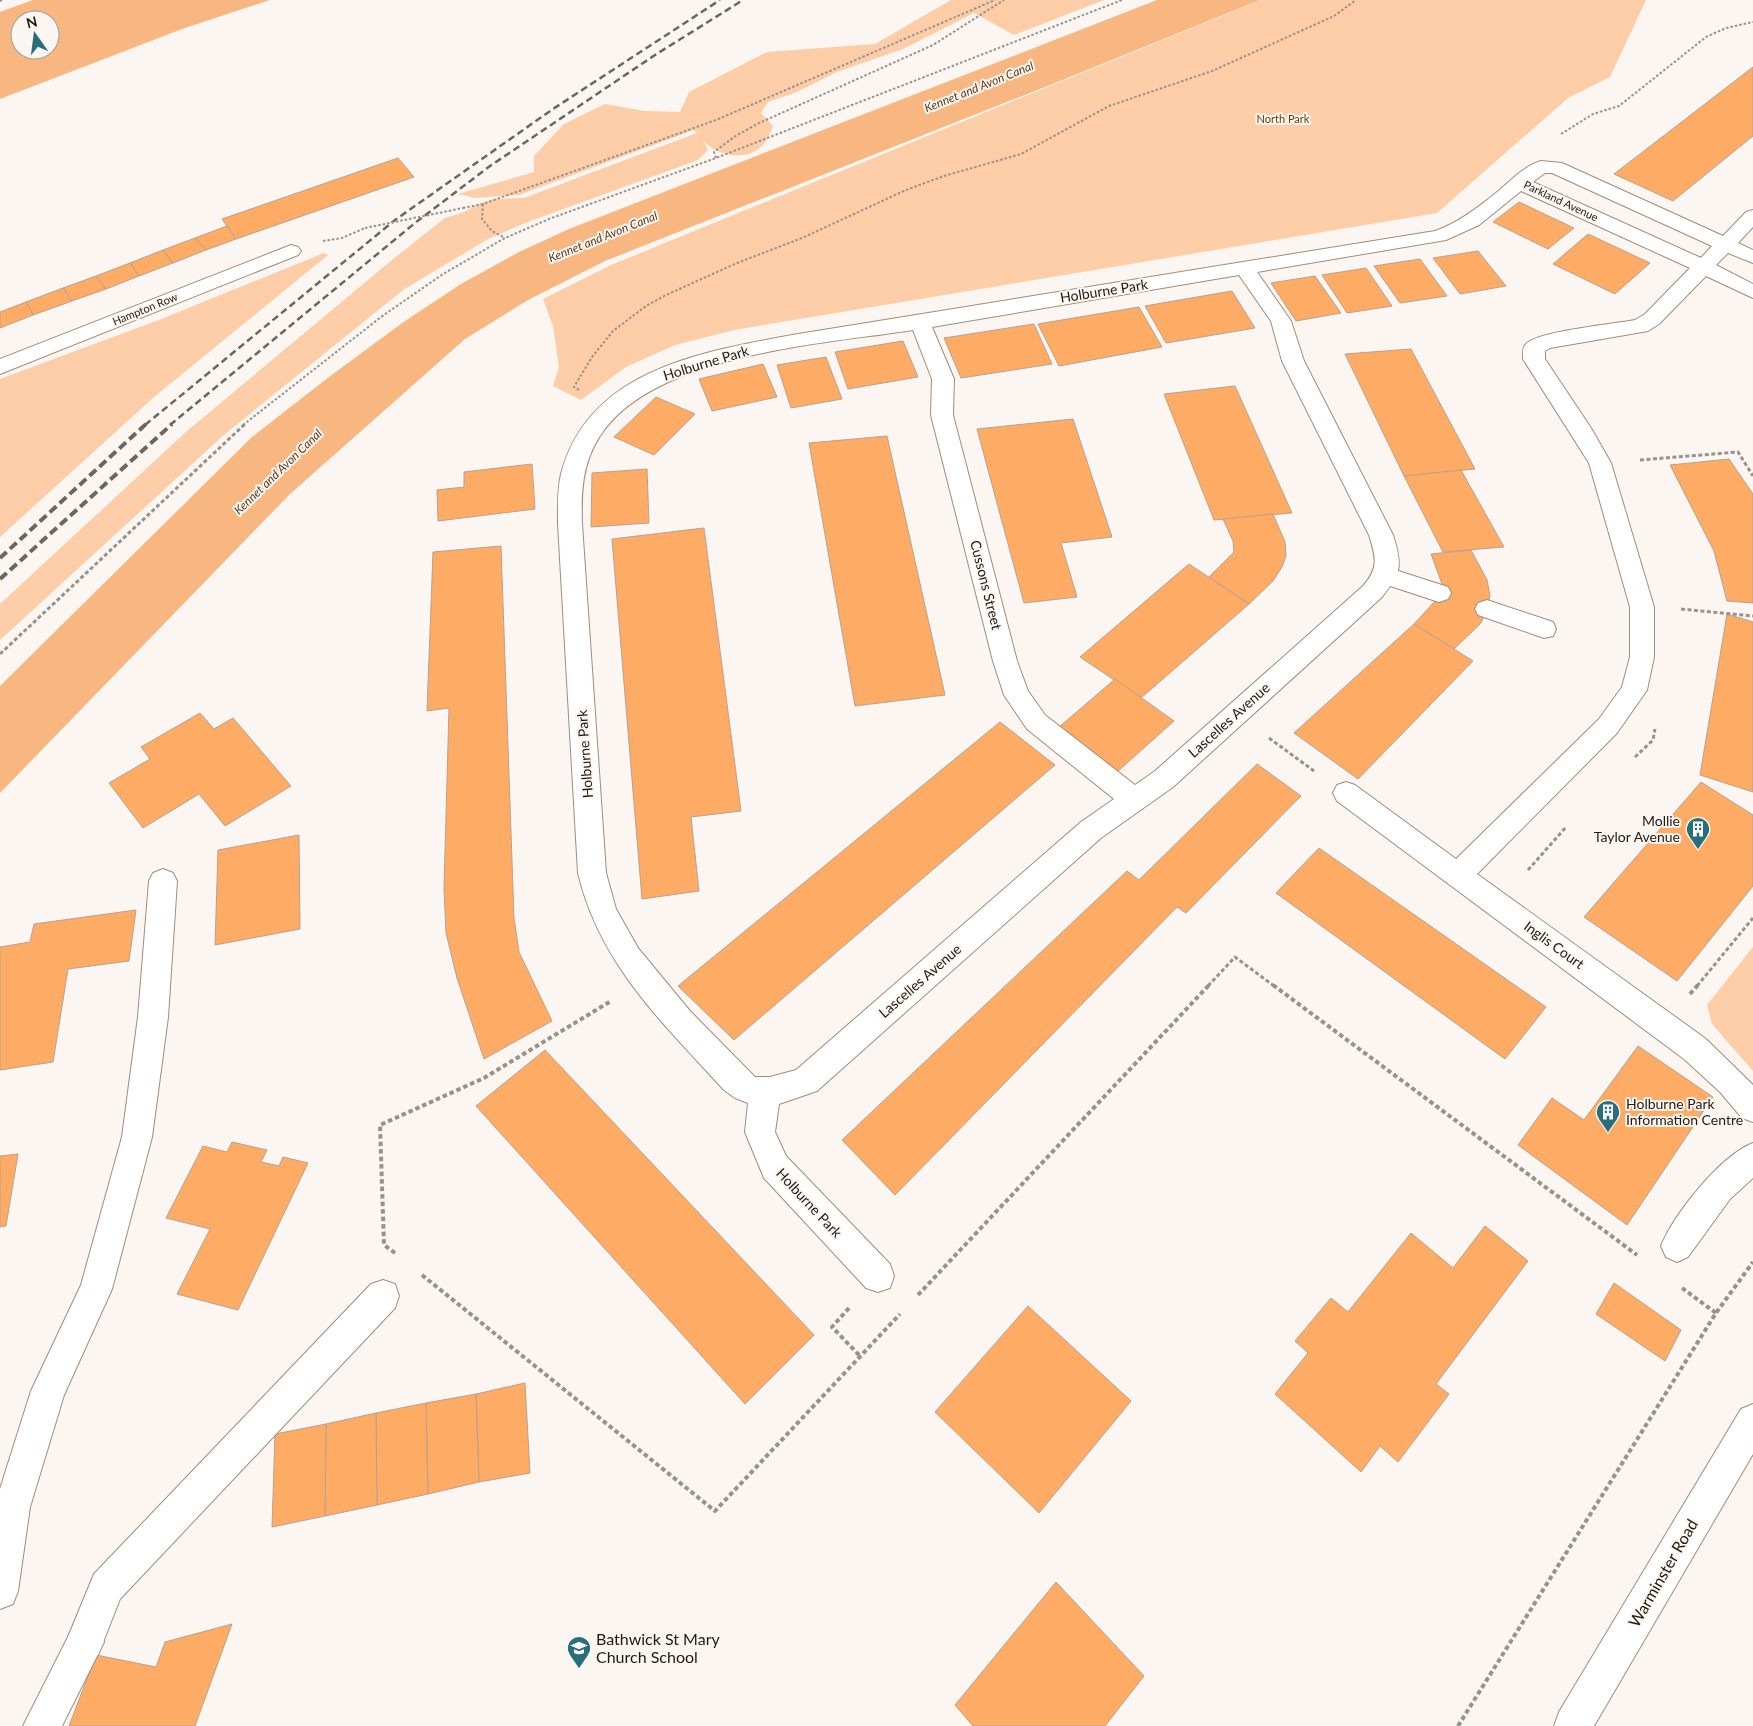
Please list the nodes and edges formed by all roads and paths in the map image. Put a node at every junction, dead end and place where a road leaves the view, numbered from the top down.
1 (995, 0) edge
2 (1004, 0) edge
3 (1122, 0) edge
4 (1356, 0) edge
5 (1753, 22) edge
6 (1560, 135) dead end
7 (716, 158) junction
8 (1520, 182) junction
9 (483, 204) junction
10 (1753, 216) edge
11 (506, 238) junction
12 (322, 241) dead end
13 (1724, 244) junction
14 (291, 251) dead end
15 (1753, 257) edge
16 (1703, 267) junction
17 (1244, 268) junction
18 (1753, 292) edge
19 (920, 322) junction
20 (0, 367) edge
21 (584, 389) dead end
22 (1600, 464) junction
23 (1753, 476) edge
24 (1386, 576) junction
25 (1439, 593) dead end
26 (1487, 609) dead end
27 (1690, 609) dead end
28 (1753, 616) edge
29 (1544, 629) dead end
30 (0, 654) edge
31 (1236, 714) junction
32 (1346, 793) joint
33 (1134, 800) junction
34 (1458, 875) junction
35 (163, 881) dead end
36 (1753, 918) edge
37 (612, 1001) dead end
38 (1664, 1025) junction
39 (806, 1081) joint
40 (765, 1090) junction
41 (1753, 1108) edge
42 (1753, 1158) edge
43 (1677, 1246) dead end
44 (1644, 1260) dead end
45 (1753, 1262) edge
46 (413, 1267) junction
47 (878, 1276) joint
48 (1676, 1284) dead end
49 (383, 1296) joint
50 (915, 1298) dead end
51 (901, 1313) dead end
52 (1716, 1313) junction
53 (860, 1356) junction
54 (1753, 1421) edge
55 (0, 1591) edge
56 (42, 1726) edge
57 (1458, 1726) edge
58 (1573, 1726) edge

1 - 9 path
2 - 7 path
3 - 7 path
4 - 21 path
5 - 6 path
7 - 11 path
8 - 13 main road, Parkland Avenue
8 - 16 main road, Parkland Avenue
8 - 17 main road, Holburne Park
9 - 11 path
9 - 12 path, bridge
10 - 13 main road
11 - 30 path
13 - 15 main road, Parkland Avenue
13 - 16 main road
14 - 20 main road, Hampton Row
16 - 18 main road, Parkland Avenue
16 - 22 main road
17 - 19 main road, Holburne Park
17 - 24 main road
19 - 33 main road, Cussons Street
19 - 40 main road, Holburne Park
22 - 23 path
22 - 34 main road
24 - 25 main road
24 - 31 main road, Lascelles Avenue
26 - 29 main road
27 - 28 path
31 - 32 path
31 - 33 main road, Lascelles Avenue
32 - 34 main road, Inglis Court
33 - 39 main road, Lascelles Avenue
34 - 38 main road, Inglis Court
35 - 55 main road
36 - 38 path
37 - 46 path
38 - 41 main road, Inglis Court
39 - 40 main road, Holburne Park
40 - 47 main road, Holburne Park
42 - 43 main road
44 - 50 path
45 - 52 path
46 - 49 path
46 - 53 path
47 - 53 path
48 - 52 path
49 - 56 main road
51 - 53 path
52 - 57 path
54 - 58 main road, Warminster Road

